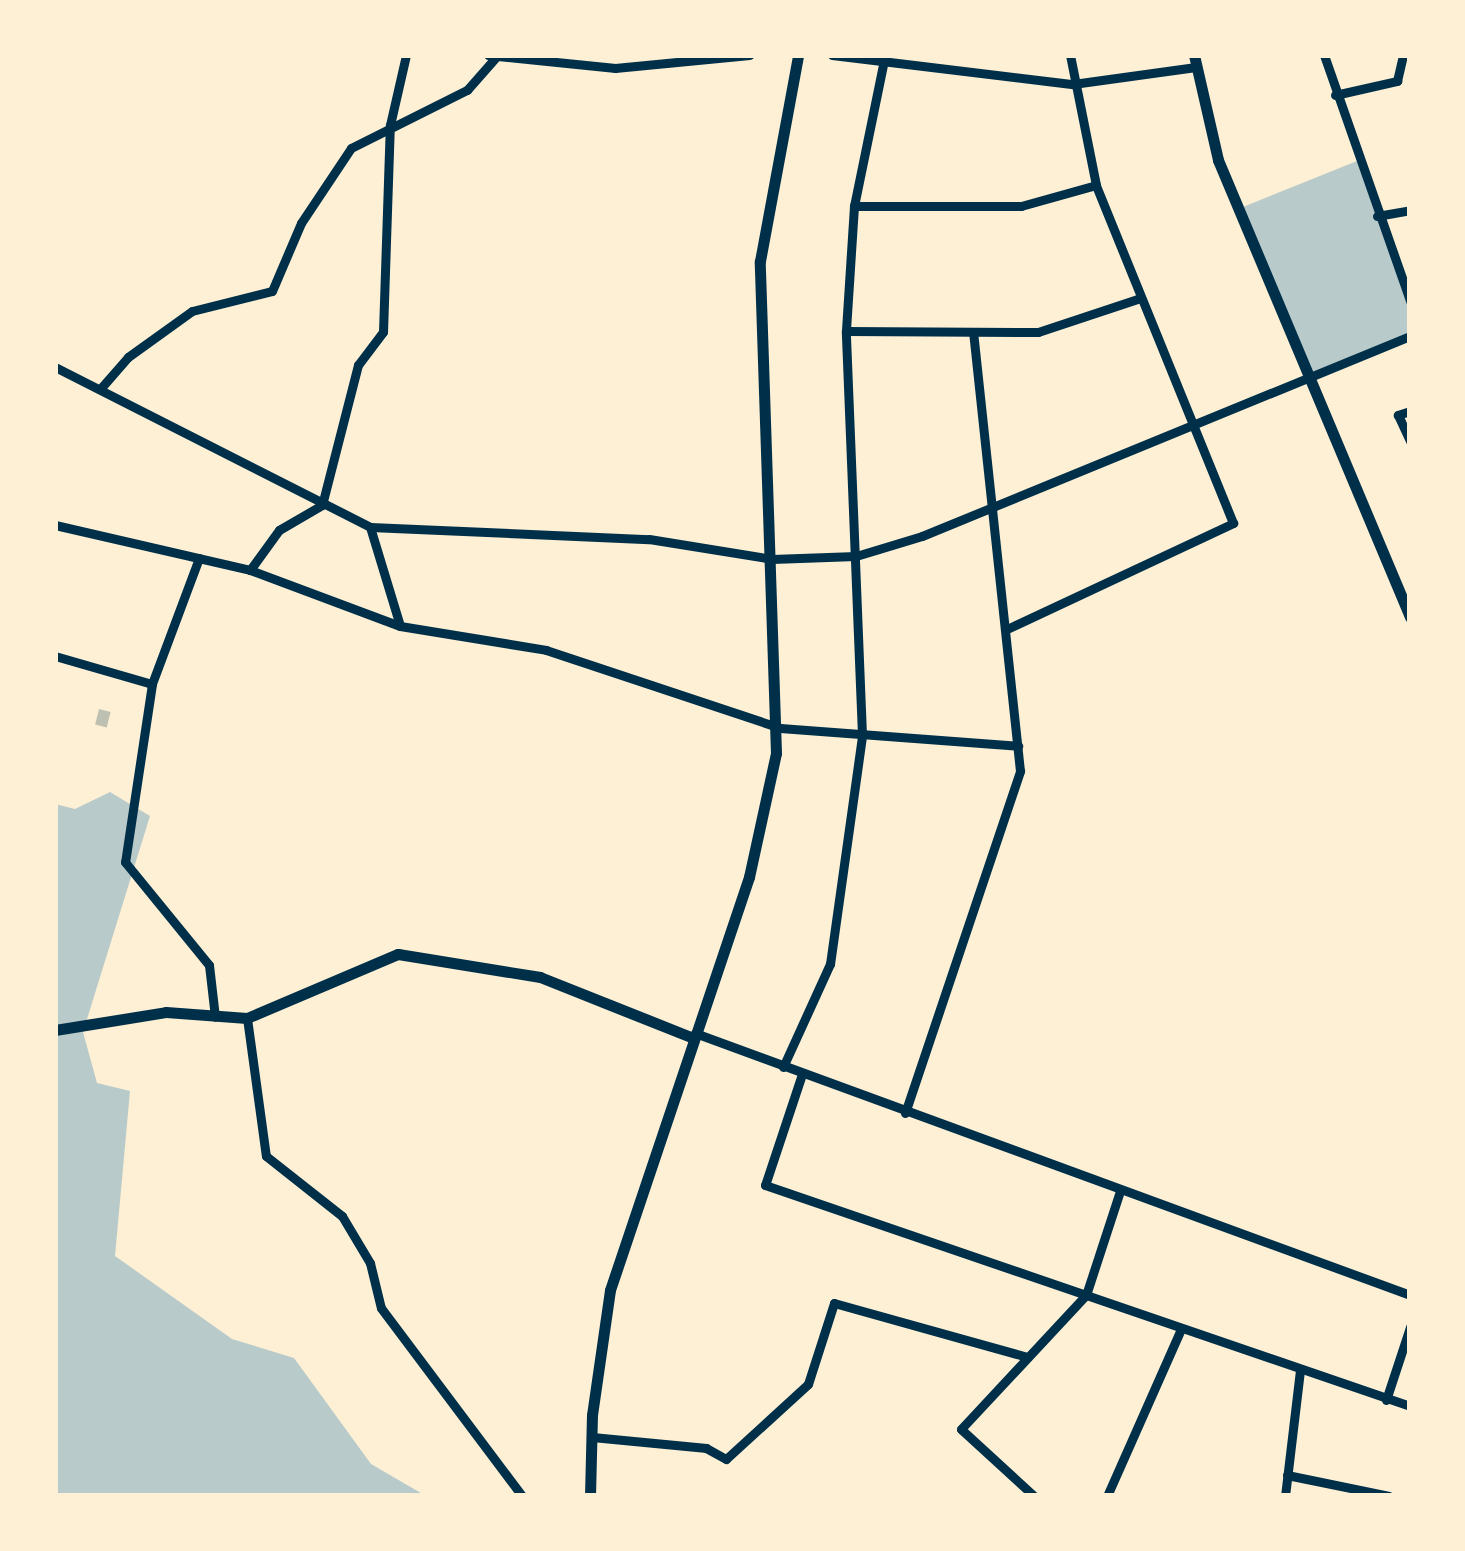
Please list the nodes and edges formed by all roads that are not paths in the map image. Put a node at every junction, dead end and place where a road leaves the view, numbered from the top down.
1 (406, 55) edge
2 (749, 55) edge
3 (798, 55) edge
4 (832, 55) edge
5 (1070, 55) edge
6 (1324, 55) edge
7 (1402, 55) edge
8 (492, 56) edge
9 (884, 58) edge
10 (1195, 61) edge
11 (1073, 84) junction
12 (1336, 96) junction
13 (390, 125) junction
14 (1096, 185) junction
15 (854, 206) junction
16 (1410, 210) edge
17 (1377, 216) junction
18 (1140, 298) junction
19 (1410, 301) edge
20 (846, 331) junction
21 (973, 333) junction
22 (1410, 336) edge
23 (55, 367) edge
24 (1306, 379) junction
25 (102, 388) junction
26 (1410, 411) edge
27 (1192, 422) junction
28 (1410, 440) edge
29 (322, 505) junction
30 (992, 508) junction
31 (55, 525) edge
32 (370, 527) junction
33 (856, 556) junction
34 (200, 558) junction
35 (772, 559) junction
36 (250, 570) junction
37 (1410, 617) edge
38 (400, 626) junction
39 (1007, 629) junction
40 (55, 656) edge
41 (152, 684) junction
42 (780, 728) junction
43 (862, 735) junction
44 (1018, 746) junction
45 (216, 1016) junction
46 (247, 1018) junction
47 (55, 1030) edge
48 (694, 1036) junction
49 (783, 1066) junction
50 (802, 1074) junction
51 (905, 1113) junction
52 (1120, 1191) junction
53 (1410, 1294) edge
54 (1086, 1295) junction
55 (1410, 1327) edge
56 (1181, 1329) junction
57 (1028, 1357) junction
58 (1300, 1371) junction
59 (1386, 1400) junction
60 (1410, 1406) edge
61 (592, 1437) junction
62 (1287, 1476) junction
63 (522, 1496) edge
64 (590, 1496) edge
65 (1034, 1496) edge
66 (1107, 1496) edge
67 (1285, 1496) edge
68 (1390, 1496) edge

1 - 13 street
2 - 8 street
3 - 35 street
4 - 9 street
5 - 11 street
6 - 12 street
7 - 12 street
8 - 13 street
9 - 11 street
9 - 15 street
10 - 11 street
10 - 24 street
11 - 14 street
12 - 17 street
13 - 25 street
13 - 29 street
14 - 15 street
14 - 18 street
15 - 20 street
16 - 17 street
17 - 19 street
18 - 21 street
18 - 27 street
20 - 21 street
20 - 33 street
21 - 30 street
22 - 24 street
23 - 25 street
24 - 27 street
24 - 37 street
25 - 29 street
26 - 28 street
27 - 30 street
27 - 39 street
29 - 32 street
29 - 36 street
30 - 33 street
30 - 39 street
31 - 34 street
32 - 35 street
32 - 38 street
33 - 35 street
33 - 43 street
34 - 36 street
34 - 41 street
35 - 42 street
36 - 38 street
38 - 42 street
39 - 44 street
40 - 41 street
41 - 45 street
42 - 43 street
42 - 48 street
43 - 44 street
43 - 49 street
44 - 51 street
45 - 46 street
45 - 47 street
46 - 48 street
46 - 63 street
48 - 49 street
48 - 61 street
49 - 50 street
50 - 51 street
50 - 54 street
51 - 52 street
52 - 53 street
52 - 54 street
54 - 56 street
54 - 57 street
55 - 59 street
56 - 58 street
56 - 66 street
57 - 61 street
57 - 65 street
58 - 59 street
58 - 62 street
59 - 60 street
61 - 64 street
62 - 67 street
62 - 68 street

